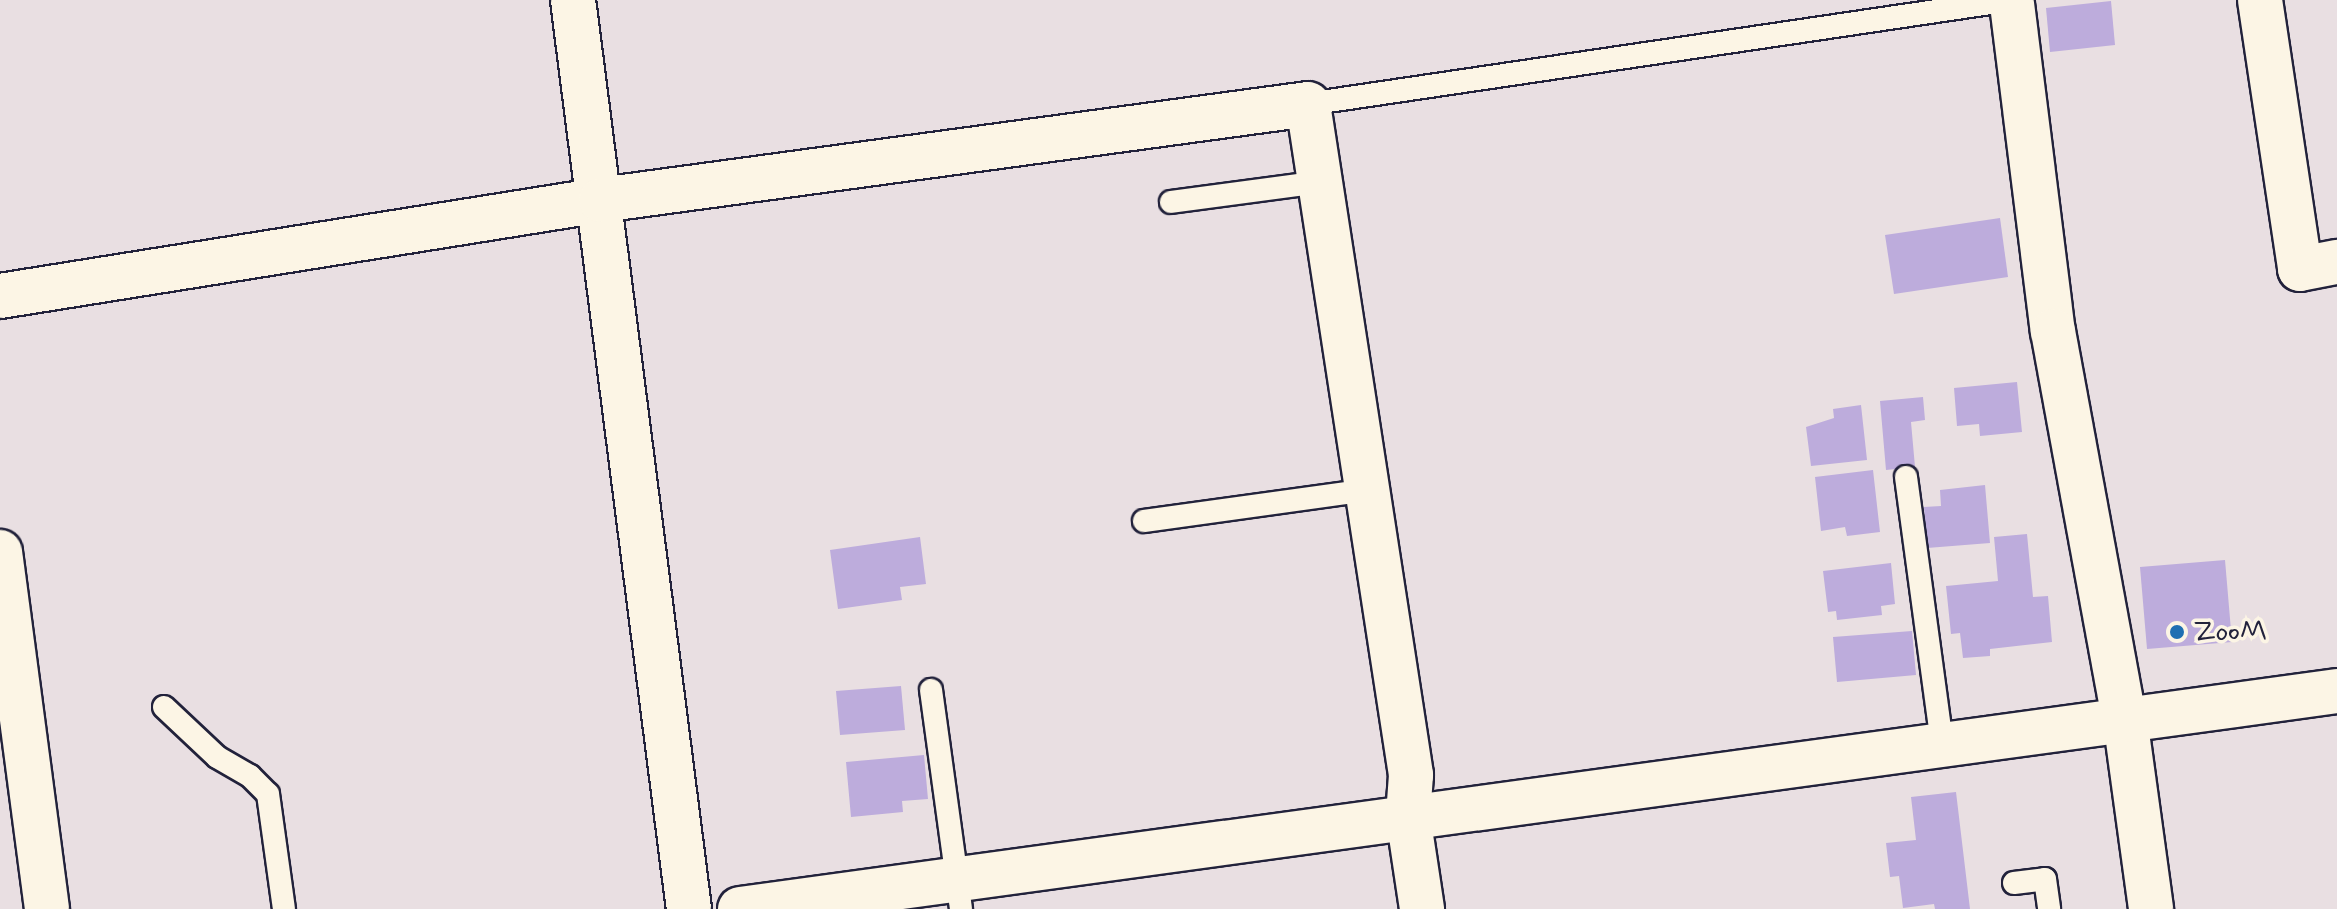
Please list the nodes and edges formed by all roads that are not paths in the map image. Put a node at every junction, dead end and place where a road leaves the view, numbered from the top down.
1 (573, 0) edge
2 (2260, 0) edge
3 (2012, 2) edge
4 (1308, 104) junction
5 (1320, 182) junction
6 (601, 200) junction
7 (1171, 202) dead end
8 (2337, 262) edge
9 (0, 296) edge
10 (1906, 477) dead end
11 (1367, 490) junction
12 (1144, 521) dead end
13 (0, 552) edge
14 (931, 690) dead end
15 (2337, 691) edge
16 (164, 707) dead end
17 (2124, 719) junction
18 (1942, 744) junction
19 (1408, 816) junction
20 (2014, 883) dead end
21 (959, 894) edge
22 (47, 909) edge
23 (284, 909) edge
24 (689, 909) edge
25 (740, 909) edge
26 (1422, 909) edge
27 (2049, 909) edge
28 (2151, 909) edge

1 - 6 street
2 - 8 street
3 - 4 lane
3 - 17 street
4 - 5 street
4 - 6 street
5 - 7 lane
5 - 11 street
6 - 9 street
6 - 24 street
10 - 18 lane
11 - 12 lane
11 - 19 street
13 - 22 street
14 - 21 lane
15 - 17 street
16 - 23 lane
17 - 18 street
17 - 28 street
18 - 19 street
19 - 21 street
19 - 26 street
20 - 27 lane
21 - 25 street

